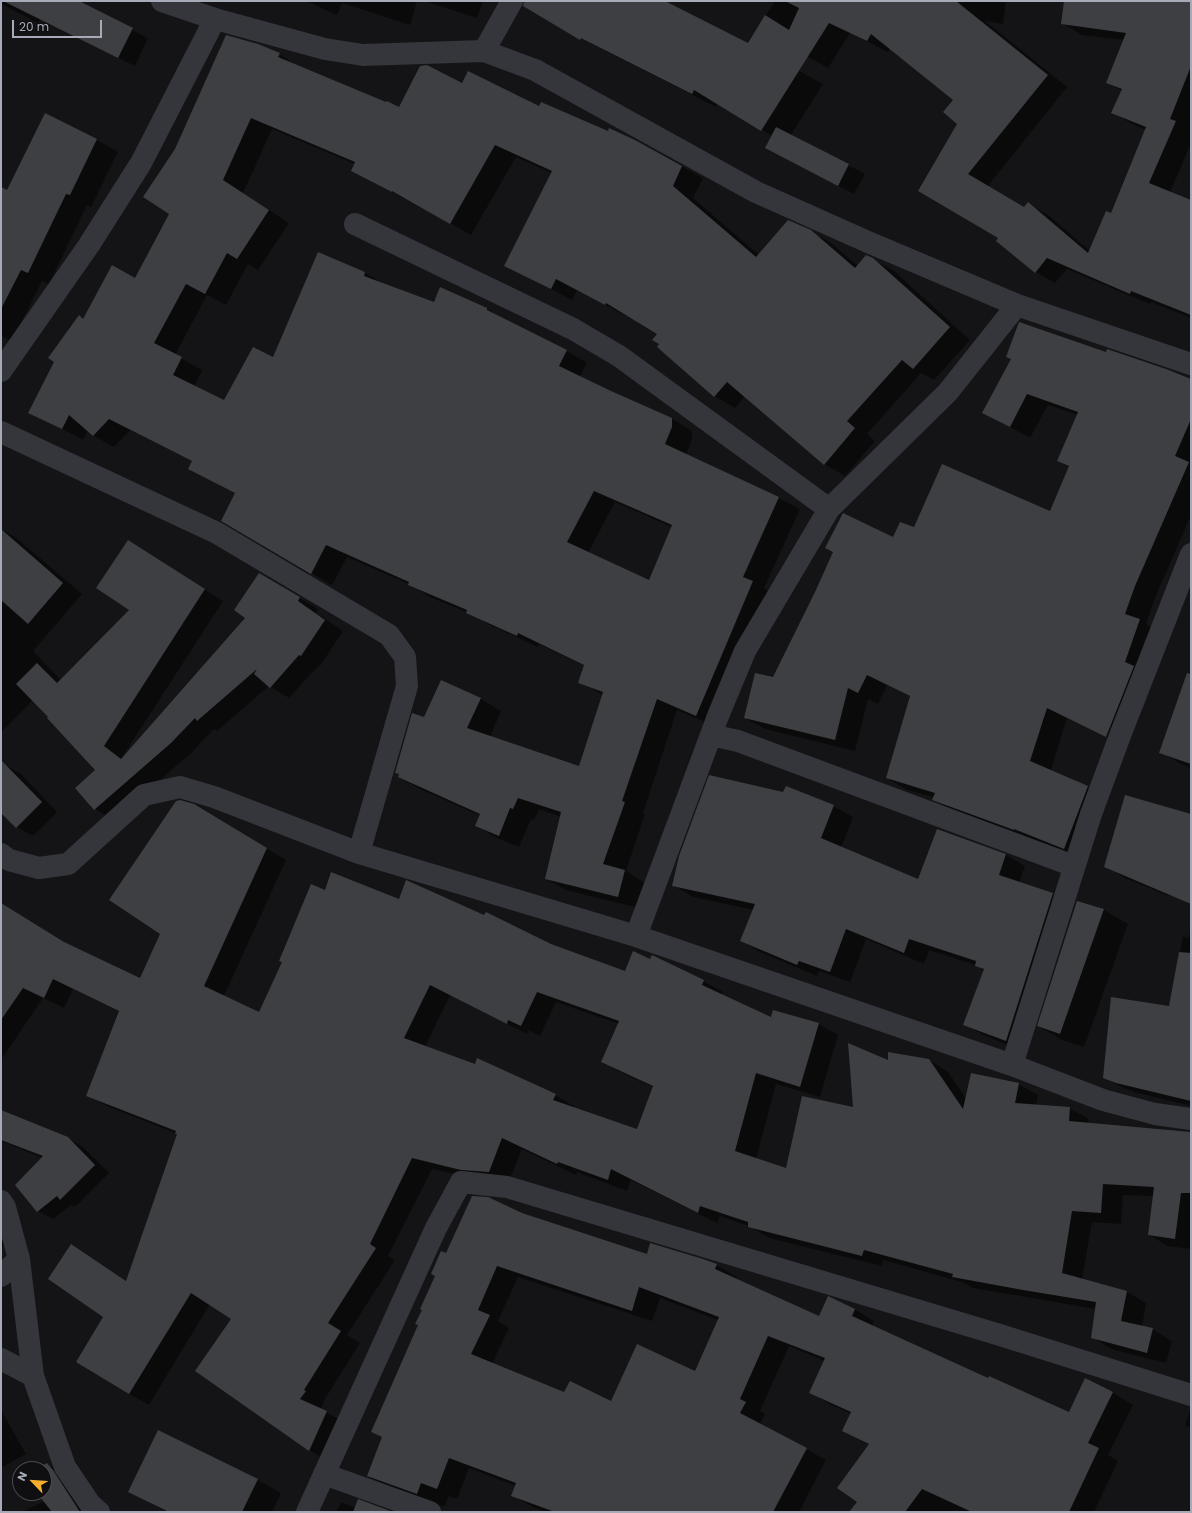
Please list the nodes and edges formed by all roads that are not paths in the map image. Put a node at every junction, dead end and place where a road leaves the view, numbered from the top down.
1 (162, 1) edge
2 (512, 1) edge
3 (215, 19) junction
4 (484, 50) junction
5 (355, 224) dead end
6 (1018, 305) junction
7 (1191, 364) edge
8 (1, 371) edge
9 (1, 432) edge
10 (830, 508) junction
11 (1191, 554) edge
12 (711, 734) junction
13 (359, 853) junction
14 (1, 854) edge
15 (1074, 866) junction
16 (636, 936) junction
17 (1012, 1064) junction
18 (1191, 1119) edge
19 (1, 1201) edge
20 (19, 1259) junction
21 (1, 1276) edge
22 (1, 1359) edge
23 (33, 1376) junction
24 (1191, 1395) edge
25 (324, 1474) junction
26 (99, 1512) edge
27 (307, 1512) edge
28 (430, 1512) edge

1 - 3 street
2 - 4 street
3 - 4 street
3 - 8 street
4 - 6 street
5 - 10 street
6 - 7 street
6 - 10 street
9 - 13 street
10 - 12 street
11 - 15 street
12 - 15 street
12 - 16 street
13 - 14 street
13 - 16 street
15 - 17 street
16 - 17 street
17 - 18 street
19 - 20 street
20 - 21 street
20 - 23 street
22 - 23 street
23 - 26 street
24 - 25 street
25 - 27 street
25 - 28 street

